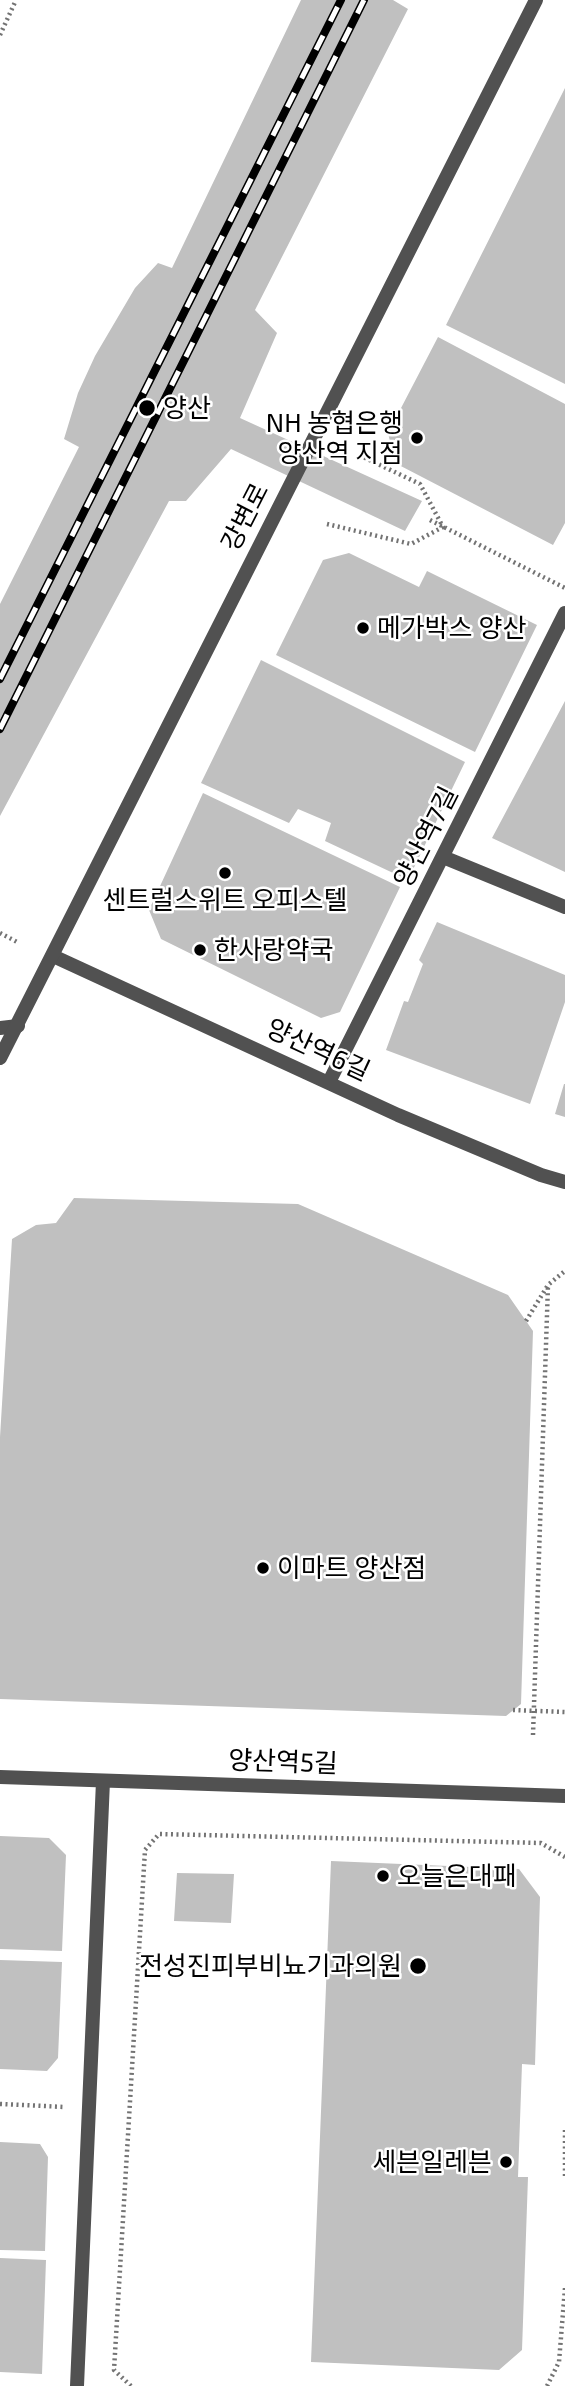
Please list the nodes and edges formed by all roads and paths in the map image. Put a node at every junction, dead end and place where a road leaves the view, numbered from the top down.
1 (16, 0) edge
2 (536, 0) edge
3 (0, 35) edge
4 (360, 456) dead end
5 (430, 520) dead end
6 (327, 524) dead end
7 (443, 527) junction
8 (565, 588) edge
9 (565, 613) edge
10 (443, 857) junction
11 (565, 907) edge
12 (0, 933) edge
13 (19, 943) dead end
14 (52, 956) junction
15 (18, 1026) junction
16 (0, 1028) edge
17 (0, 1058) edge
18 (329, 1082) junction
19 (565, 1182) edge
20 (565, 1271) edge
21 (548, 1284) junction
22 (526, 1321) dead end
23 (513, 1710) dead end
24 (534, 1711) junction
25 (565, 1712) edge
26 (533, 1735) dead end
27 (0, 1777) edge
28 (103, 1781) junction
29 (565, 1796) edge
30 (565, 1857) edge
31 (0, 2104) edge
32 (66, 2107) dead end
33 (565, 2130) edge
34 (565, 2178) edge
35 (565, 2288) edge
36 (76, 2386) edge
37 (131, 2386) edge
38 (547, 2386) edge

1 - 3 path
2 - 14 street, 강변로
4 - 7 path
5 - 7 path
6 - 7 path
7 - 8 path
9 - 10 street, 양산역7길
10 - 11 street
10 - 18 street, 양산역7길
12 - 13 path
14 - 15 street, 강변로
14 - 18 street, 양산역6길
15 - 16 street
15 - 17 street, 강변로
18 - 19 street, 양산역6길
20 - 21 path
21 - 22 path
21 - 24 path
23 - 24 path
24 - 25 path
24 - 26 path
27 - 28 street, 양산역5길
28 - 29 street, 양산역5길
28 - 36 street
30 - 37 path
31 - 32 path
33 - 34 path
35 - 38 path

